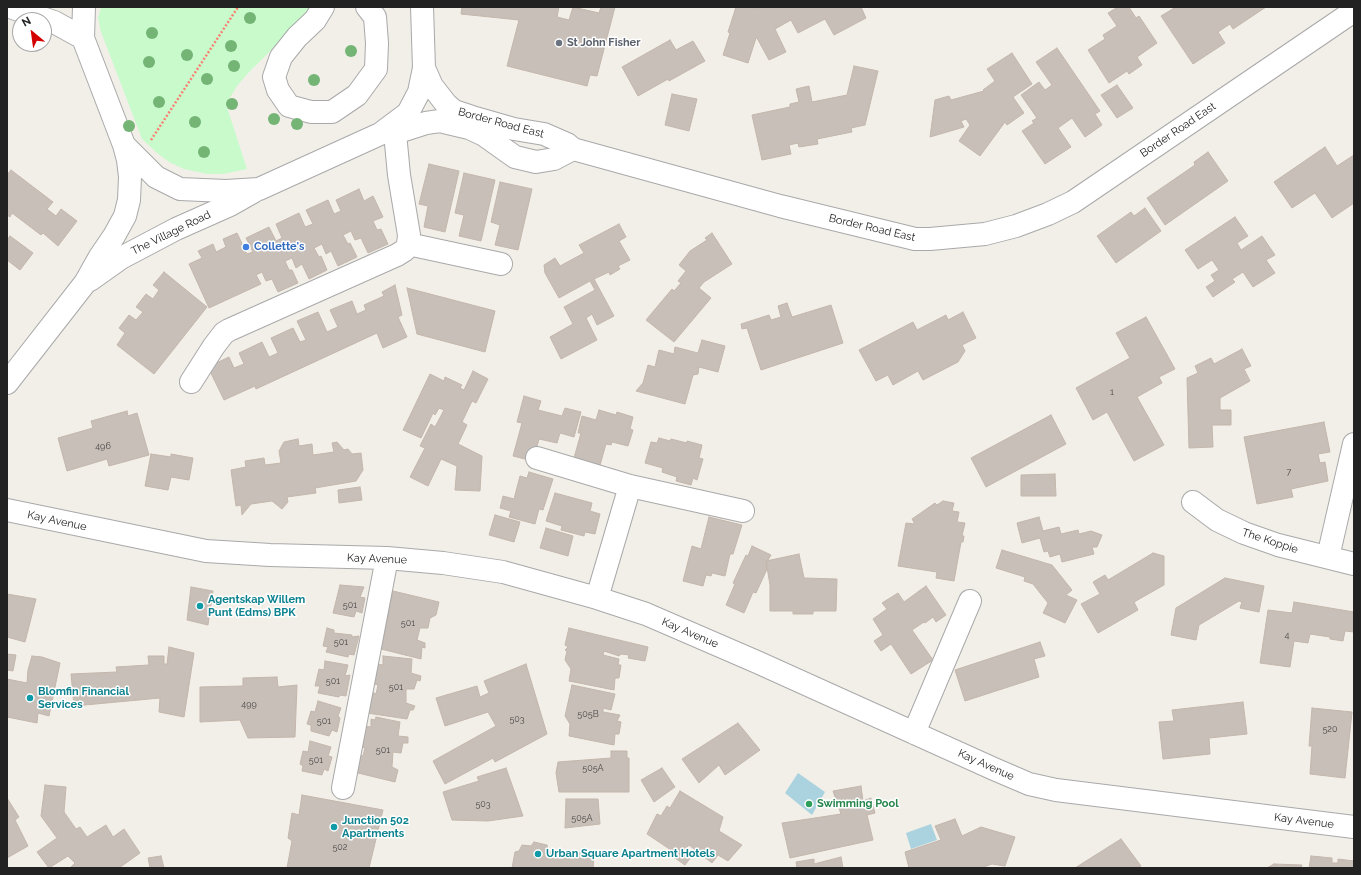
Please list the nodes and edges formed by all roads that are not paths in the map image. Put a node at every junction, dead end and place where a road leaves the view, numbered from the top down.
1 (10, 7) edge
2 (84, 7) edge
3 (323, 7) edge
4 (367, 7) edge
5 (422, 7) edge
6 (1354, 10) edge
7 (83, 38) junction
8 (424, 68) junction
9 (471, 122) junction
10 (388, 133) junction
11 (573, 149) junction
12 (131, 151) junction
13 (259, 188) junction
14 (408, 244) junction
15 (501, 264) dead end
16 (85, 283) junction
17 (191, 382) dead end
18 (7, 383) edge
19 (1354, 444) edge
20 (538, 458) dead end
21 (630, 486) junction
22 (1193, 502) dead end
23 (7, 510) edge
24 (743, 511) dead end
25 (1328, 557) junction
26 (387, 558) junction
27 (1354, 564) edge
28 (597, 598) junction
29 (970, 601) dead end
30 (914, 733) junction
31 (343, 788) dead end
32 (1354, 827) edge

1 - 7 street
2 - 7 street
3 - 4 street
5 - 8 street
6 - 11 street, Border Road East
7 - 12 street, The Village Road
8 - 9 street, Border Road East
8 - 10 street
9 - 10 street, Border Road East
9 - 11 street, Border Road East
9 - 11 street, Border Road East
10 - 13 street
10 - 14 street
12 - 13 street
12 - 16 street, The Village Road
13 - 16 street, The Village Road
14 - 15 street
14 - 17 street
16 - 18 street, The Village Road
19 - 25 street
20 - 21 street
21 - 24 street
21 - 28 street
22 - 25 street, The Koppie
23 - 26 street, Kay Avenue
25 - 27 street, The Koppie
26 - 28 street, Kay Avenue
26 - 31 street
28 - 30 street, Kay Avenue
29 - 30 street
30 - 32 street, Kay Avenue

